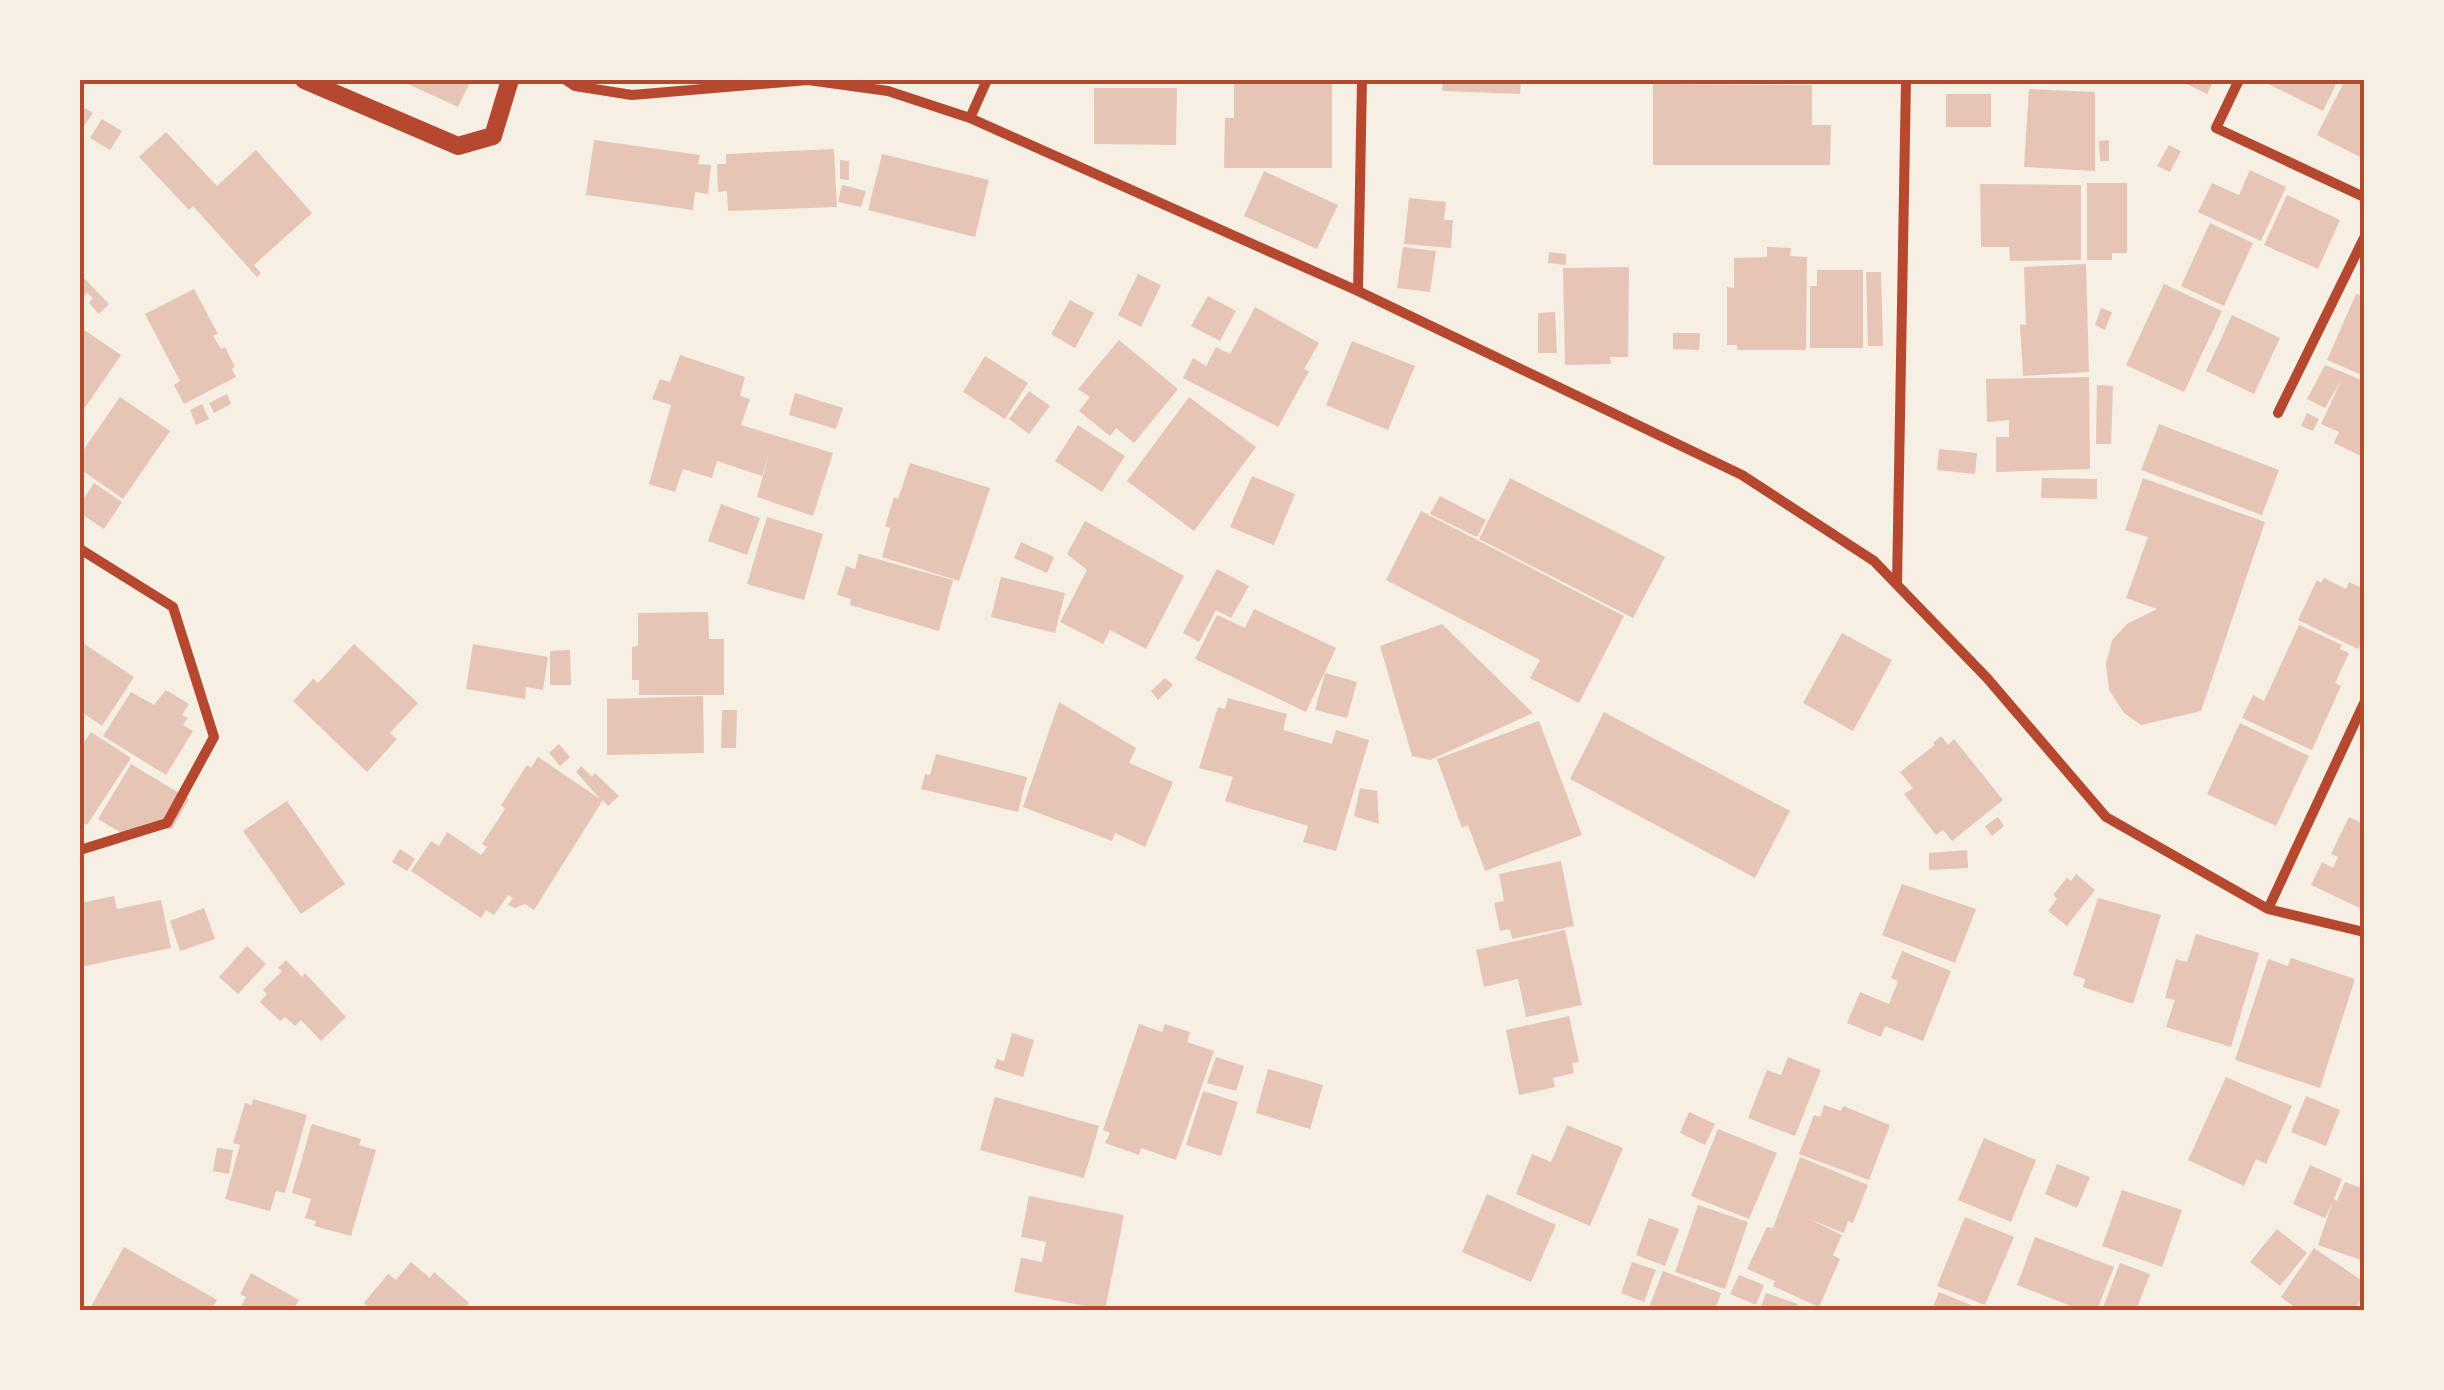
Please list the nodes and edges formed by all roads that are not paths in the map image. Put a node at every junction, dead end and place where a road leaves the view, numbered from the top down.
1 (304, 80) edge
2 (510, 80) edge
3 (566, 80) edge
4 (986, 80) edge
5 (1362, 80) edge
6 (1906, 80) edge
7 (2239, 80) edge
8 (970, 118) junction
9 (2364, 197) edge
10 (2364, 238) edge
11 (1358, 291) junction
12 (2278, 413) dead end
13 (80, 549) edge
14 (1897, 584) junction
15 (2364, 703) edge
16 (80, 850) edge
17 (2268, 909) junction
18 (2364, 932) edge

1 - 2 street
3 - 8 street
4 - 8 street
5 - 11 street
6 - 14 street
7 - 9 street
8 - 11 street
10 - 12 street
11 - 14 street
13 - 16 street
14 - 17 street
15 - 17 street
17 - 18 street

